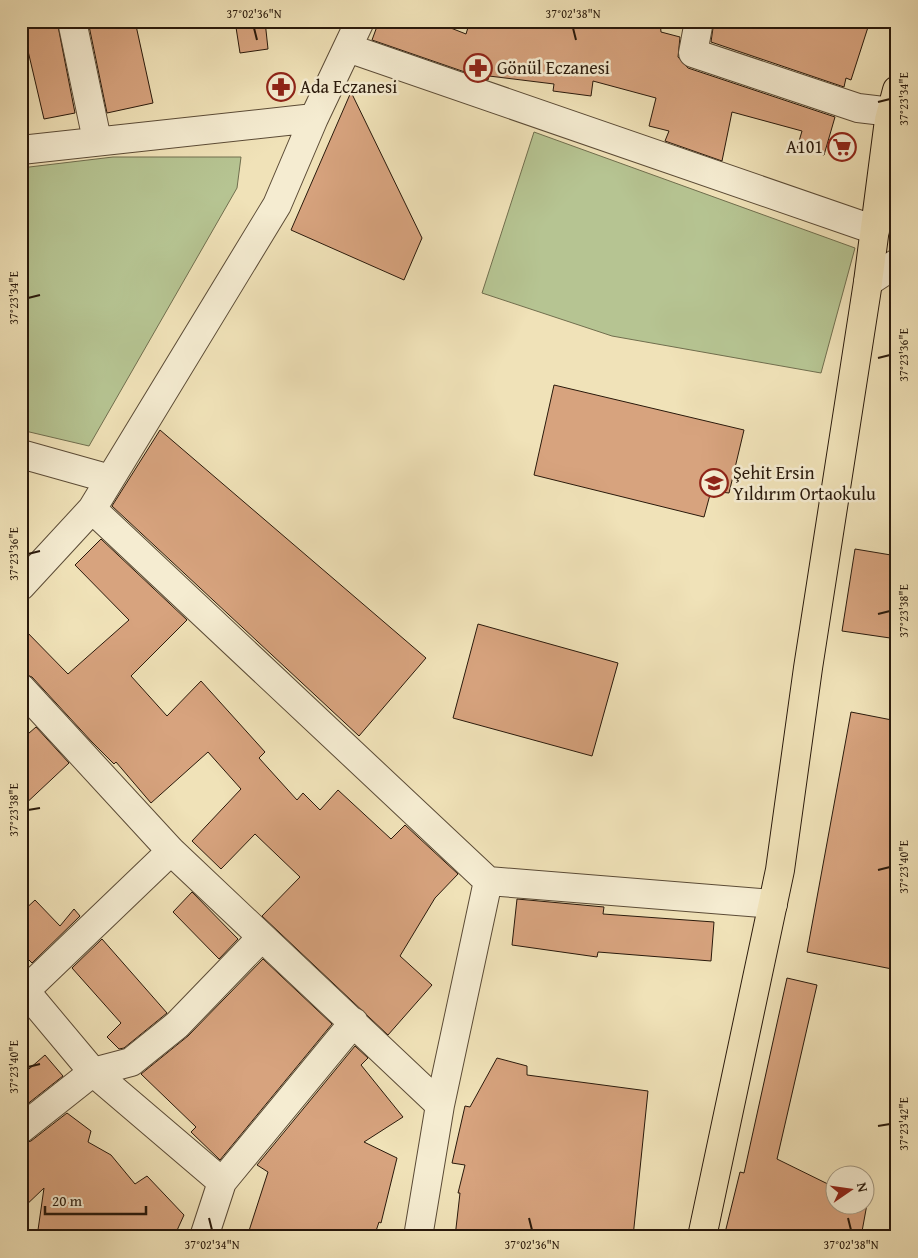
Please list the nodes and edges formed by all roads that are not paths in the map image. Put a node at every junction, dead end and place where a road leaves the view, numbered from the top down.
1 (72, 21) edge
2 (360, 21) edge
3 (699, 21) edge
4 (348, 48) junction
5 (893, 111) edge
6 (314, 118) junction
7 (97, 140) junction
8 (21, 150) edge
9 (875, 230) junction
10 (897, 263) edge
11 (868, 282) junction
12 (21, 454) edge
13 (110, 479) junction
14 (92, 509) junction
15 (21, 586) edge
16 (21, 688) edge
17 (171, 851) junction
18 (488, 881) junction
19 (773, 904) junction
20 (261, 938) junction
21 (23, 988) edge
22 (354, 1022) junction
23 (93, 1072) junction
24 (440, 1104) junction
25 (21, 1129) edge
26 (222, 1182) junction
27 (204, 1237) edge
28 (418, 1237) edge
29 (702, 1237) edge

1 - 7 street
2 - 4 street
3 - 5 street
4 - 6 street
4 - 9 street
5 - 9 main road
6 - 7 street
6 - 13 street
7 - 8 street
9 - 11 main road
10 - 11 street
11 - 19 main road
12 - 13 street
13 - 14 street
14 - 15 street
14 - 18 street
16 - 17 street
17 - 20 street
17 - 21 street
18 - 19 street
18 - 24 street
19 - 29 main road
20 - 22 street
20 - 23 street
21 - 23 street
22 - 24 street
22 - 26 street
23 - 25 street
23 - 26 street
24 - 28 street
26 - 27 street

